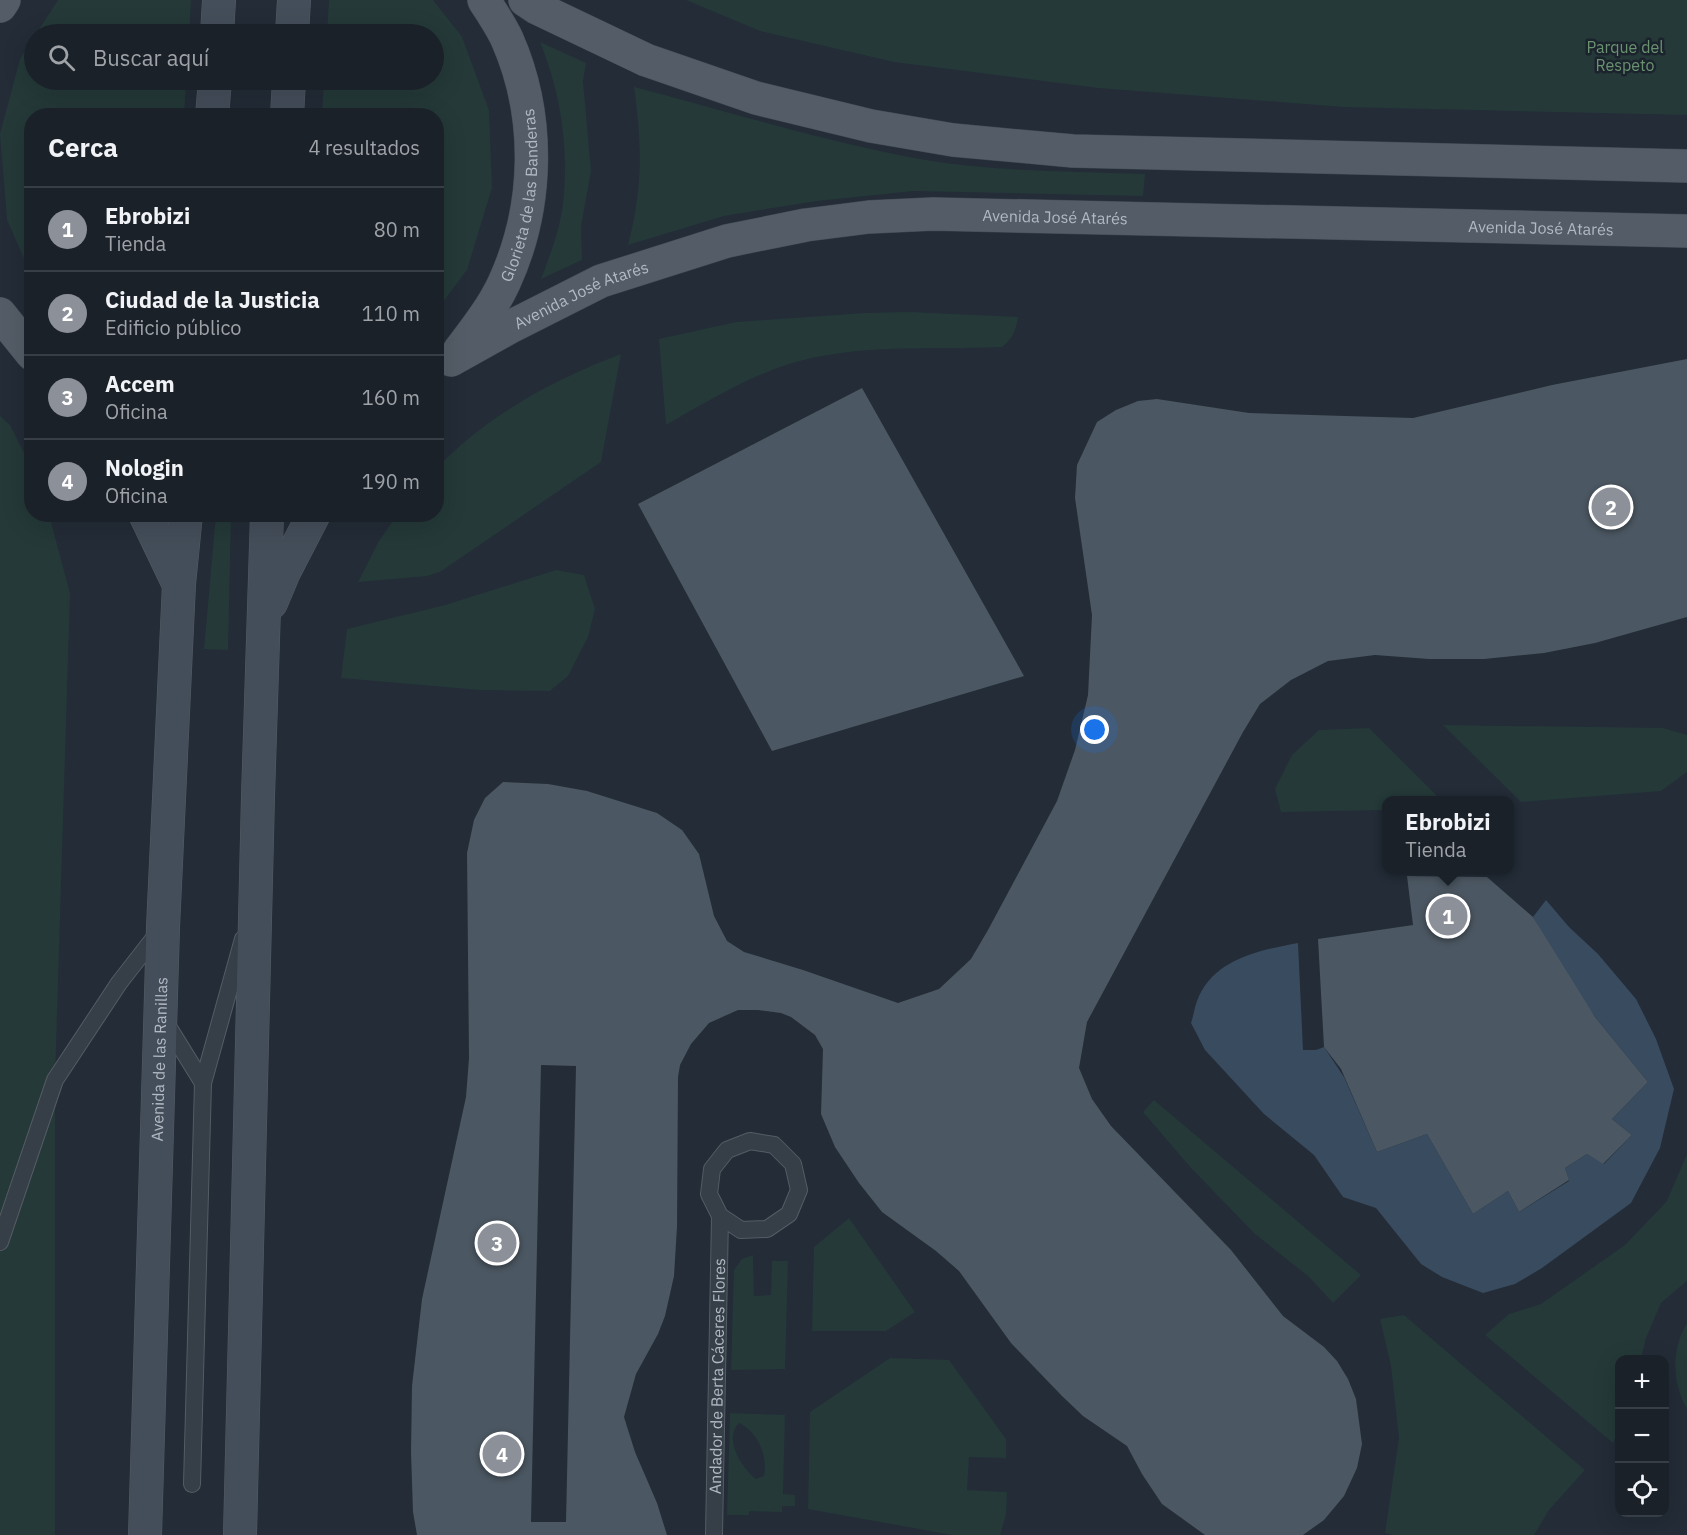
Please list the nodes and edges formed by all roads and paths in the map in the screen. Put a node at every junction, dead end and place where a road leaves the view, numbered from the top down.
1 (4, 0) edge
2 (219, 0) edge
3 (294, 0) edge
4 (484, 0) edge
5 (525, 0) edge
6 (0, 6) edge
7 (218, 24) edge
8 (293, 24) edge
9 (213, 90) edge
10 (288, 90) edge
11 (212, 108) edge
12 (287, 108) edge
13 (1687, 166) edge
14 (1687, 231) edge
15 (0, 314) edge
16 (0, 336) edge
17 (24, 346) edge
18 (24, 351) edge
19 (444, 367) edge
20 (149, 522) edge
21 (185, 522) edge
22 (267, 522) edge
23 (310, 522) edge
24 (179, 584) junction
25 (264, 618) junction
26 (256, 892) junction
27 (163, 927) junction
28 (160, 1014) junction
29 (203, 1083) junction
30 (720, 1216) junction
31 (0, 1242) edge
32 (192, 1484) dead end
33 (145, 1535) edge
34 (240, 1535) edge
35 (714, 1535) edge

1 - 6 main road
2 - 7 main road
3 - 8 main road
4 - 19 main road, Glorieta de las Banderas
5 - 13 main road
9 - 11 main road
10 - 12 main road
14 - 19 main road, Avenida José Atarés
15 - 17 main road
16 - 18 main road
20 - 24 main road, Avenida de las Ranillas
21 - 24 main road, Avenida de las Ranillas
22 - 25 main road
23 - 25 main road
24 - 27 main road, Avenida de las Ranillas
25 - 26 main road
26 - 29 lane
26 - 34 main road
27 - 28 main road, Avenida de las Ranillas
27 - 31 lane
28 - 29 lane
28 - 33 main road, Avenida de las Ranillas
29 - 32 lane
30 - 30 lane, Andador de Berta Cáceres Flores
30 - 35 lane, Andador de Berta Cáceres Flores

